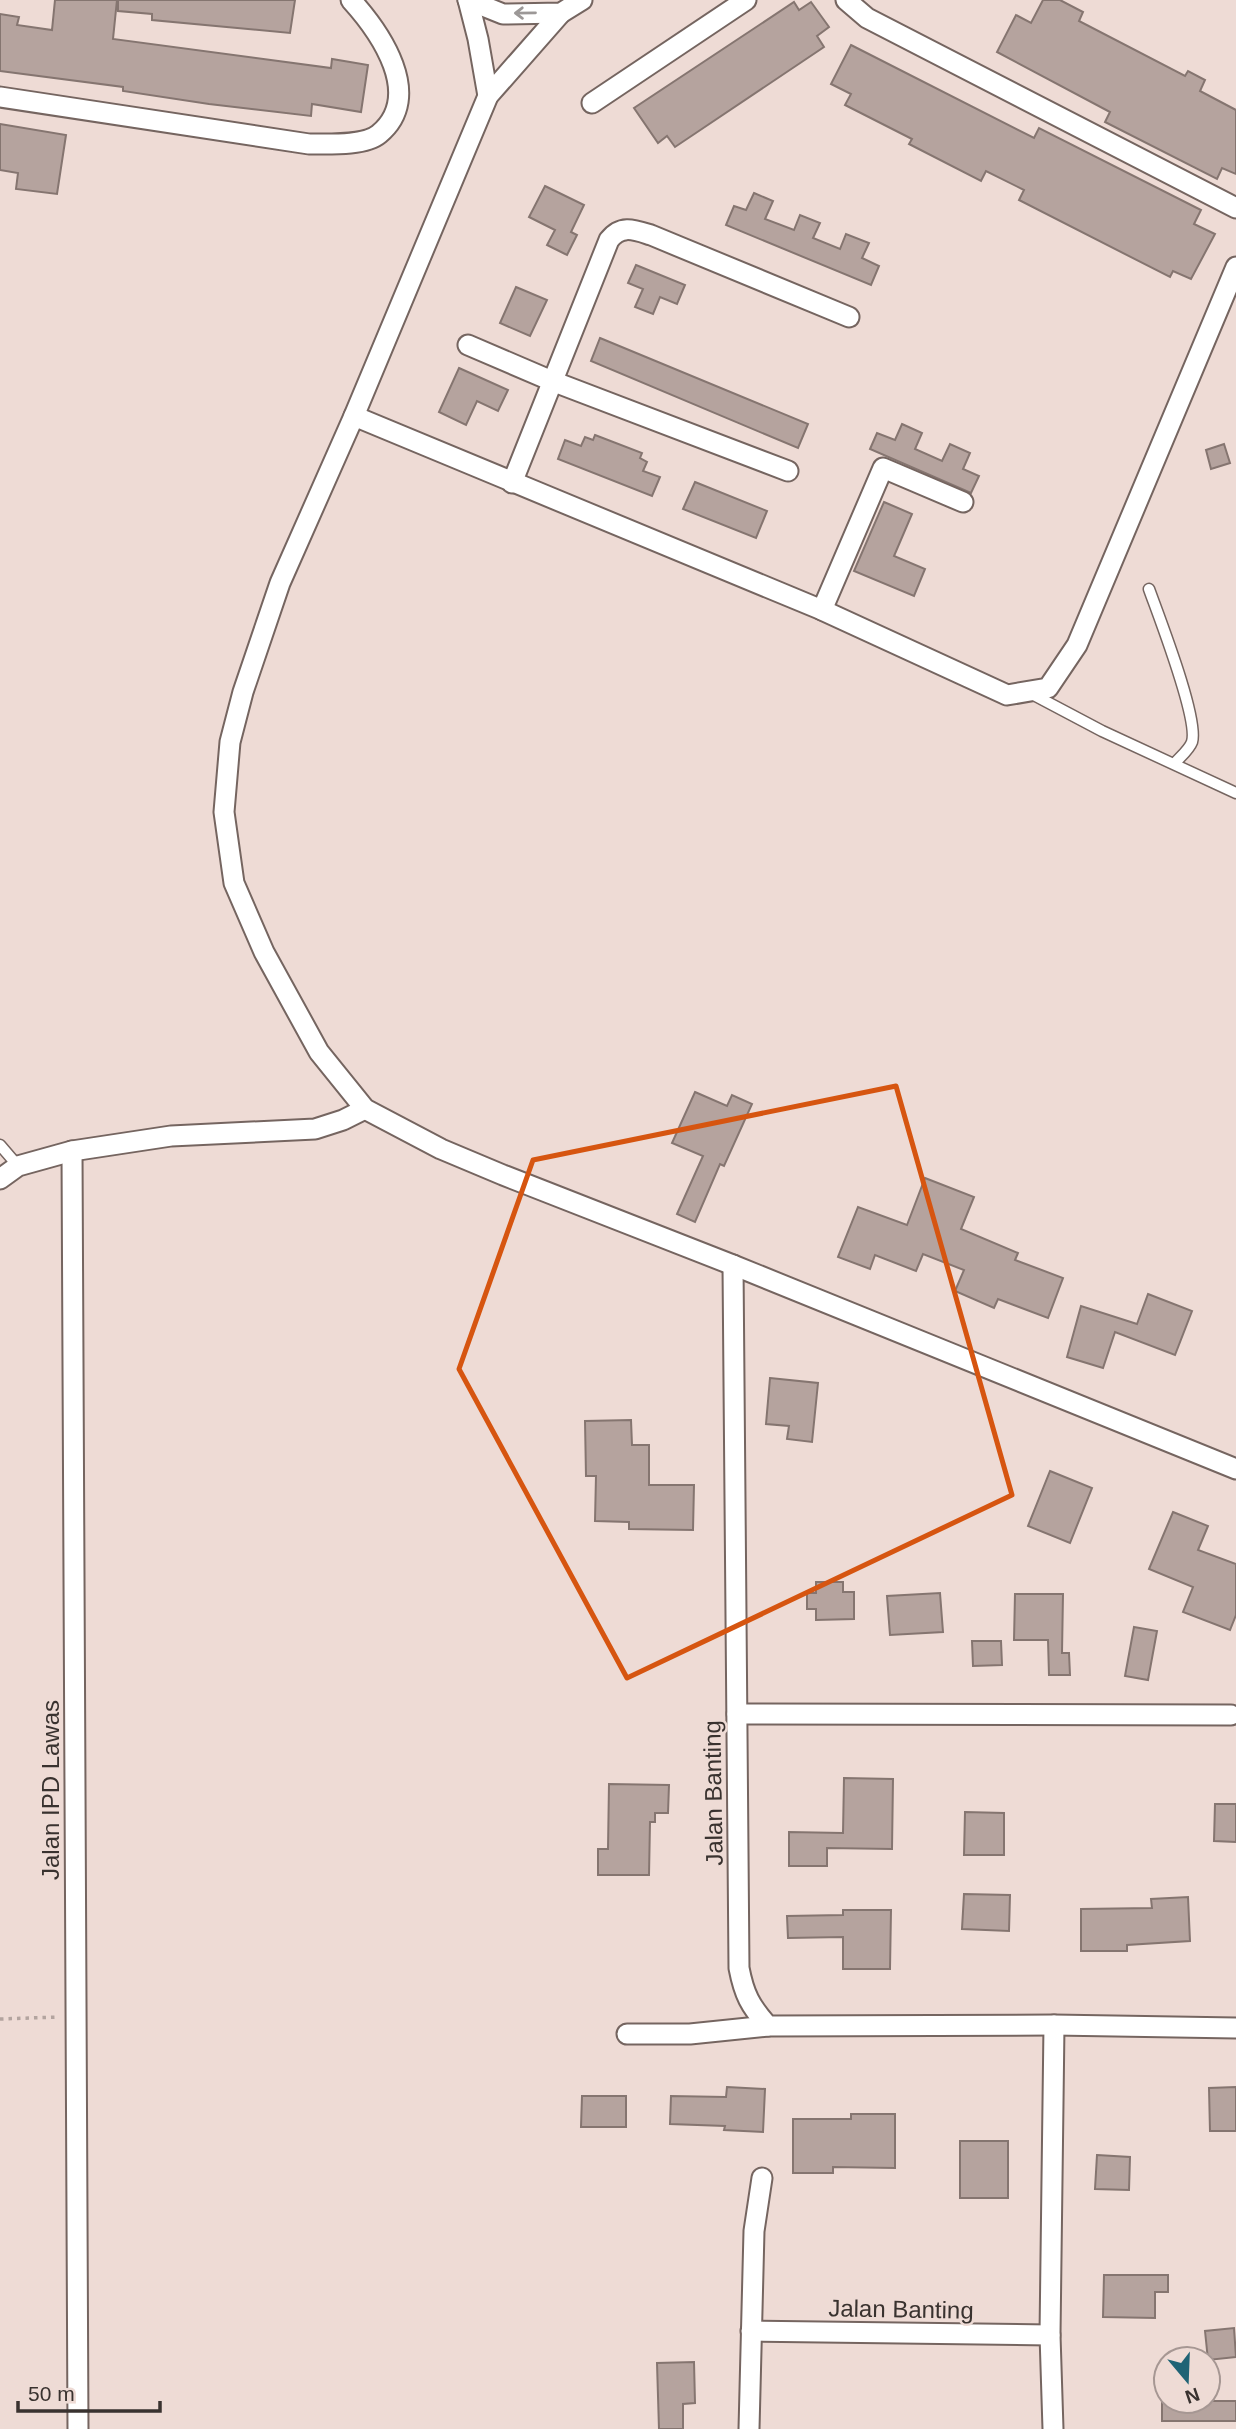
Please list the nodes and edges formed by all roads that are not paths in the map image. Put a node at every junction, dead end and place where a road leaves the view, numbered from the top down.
1 (351, 0) edge
2 (468, 0) edge
3 (582, 0) edge
4 (746, 0) edge
5 (846, 0) edge
6 (561, 13) junction
7 (488, 96) junction
8 (0, 97) edge
9 (592, 103) dead end
10 (1236, 208) edge
11 (1236, 267) edge
12 (849, 317) dead end
13 (468, 345) dead end
14 (552, 381) junction
15 (354, 416) junction
16 (788, 471) dead end
17 (512, 483) junction
18 (963, 502) dead end
19 (1149, 589) dead end
20 (822, 610) junction
21 (1028, 692) junction
22 (1175, 763) junction
23 (1236, 793) edge
24 (365, 1110) junction
25 (0, 1145) edge
26 (72, 1152) junction
27 (18, 1166) junction
28 (0, 1179) edge
29 (733, 1265) junction
30 (1236, 1469) edge
31 (737, 1714) junction
32 (1231, 1715) dead end
33 (1054, 2025) junction
34 (768, 2026) junction
35 (1236, 2028) edge
36 (626, 2034) dead end
37 (762, 2178) dead end
38 (751, 2331) junction
39 (1050, 2335) junction
40 (78, 2429) edge
41 (749, 2429) edge
42 (1053, 2429) edge

1 - 8 street
6 -> 2 street
2 - 7 street
3 - 6 street
4 - 9 street
5 - 10 street
6 - 7 street
7 - 15 street
11 - 21 street
12 - 14 street
13 - 14 street
14 - 16 street
14 - 17 street
15 - 17 street
15 - 24 street
17 - 20 street
18 - 20 street
19 - 22 lane
20 - 21 street
21 - 22 lane
22 - 23 lane
24 - 26 street
24 - 29 street
25 - 27 lane
26 - 27 street
26 - 40 street, Jalan IPD Lawas
27 - 28 street
29 - 30 street
29 - 31 street, Jalan Banting
31 - 32 street
31 - 34 street, Jalan Banting
33 - 34 street
33 - 35 street
33 - 39 street
34 - 36 street
37 - 38 street
38 - 39 street, Jalan Banting
38 - 41 street
39 - 42 street

